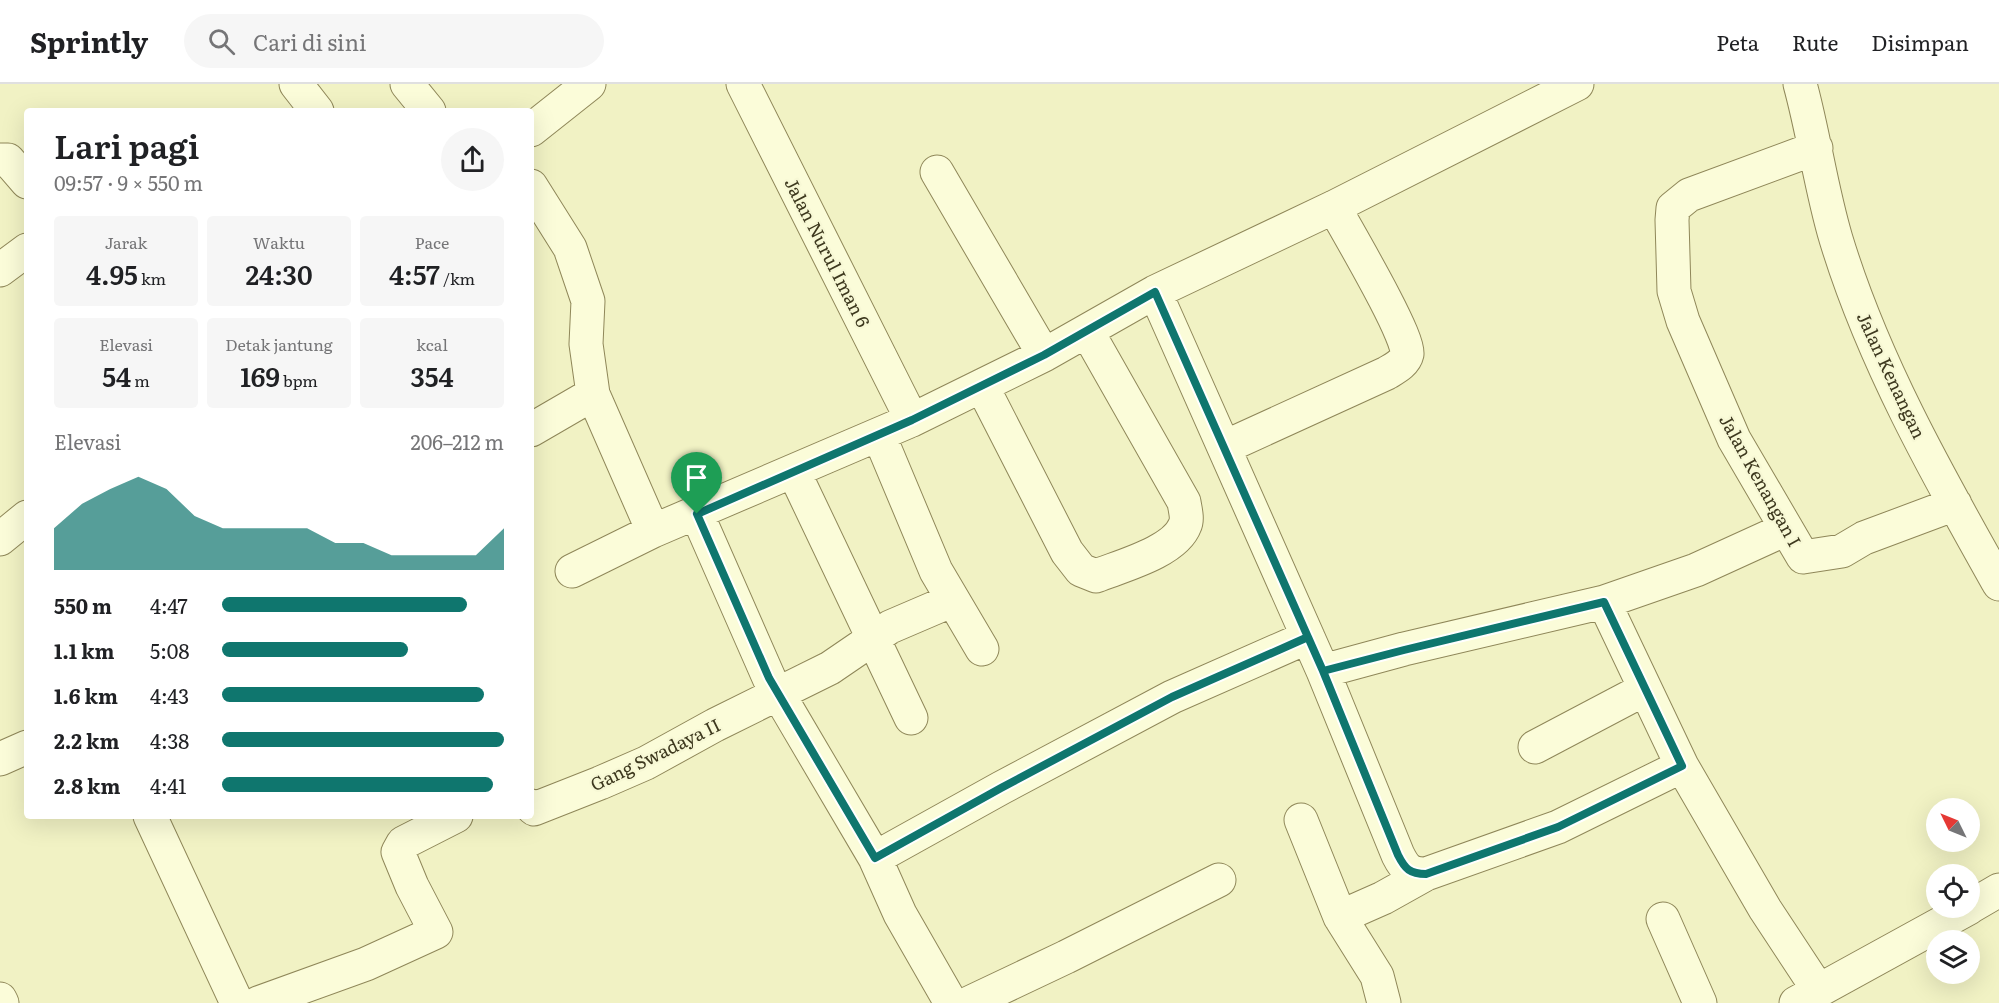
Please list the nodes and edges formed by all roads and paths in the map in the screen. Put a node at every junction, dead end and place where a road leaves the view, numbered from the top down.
1 (296, 84) edge
2 (407, 84) edge
3 (589, 84) edge
4 (743, 84) edge
5 (1577, 84) edge
6 (1800, 84) edge
7 (314, 108) edge
8 (427, 108) edge
9 (534, 128) edge
10 (1816, 148) junction
11 (0, 160) edge
12 (937, 172) dead end
13 (24, 179) edge
14 (534, 191) edge
15 (1334, 207) junction
16 (24, 252) edge
17 (0, 270) edge
18 (1155, 292) junction
19 (1087, 331) junction
20 (1044, 355) junction
21 (982, 386) junction
22 (593, 394) junction
23 (912, 420) junction
24 (534, 428) edge
25 (879, 435) junction
26 (1225, 447) junction
27 (794, 471) junction
28 (1955, 504) junction
29 (697, 514) junction
30 (24, 519) edge
31 (1786, 529) junction
32 (653, 531) junction
33 (0, 539) edge
34 (572, 571) dead end
35 (1999, 584) edge
36 (953, 600) junction
37 (1604, 602) junction
38 (1308, 637) junction
39 (872, 638) junction
40 (982, 649) dead end
41 (1323, 671) junction
42 (1645, 689) junction
43 (778, 693) junction
44 (911, 718) dead end
45 (1535, 747) dead end
46 (24, 748) edge
47 (0, 759) edge
48 (1682, 766) junction
49 (534, 809) edge
50 (151, 819) edge
51 (450, 819) edge
52 (1301, 820) dead end
53 (875, 858) junction
54 (1426, 874) junction
55 (1220, 880) dead end
56 (1999, 890) edge
57 (1980, 901) edge
58 (1340, 917) junction
59 (1949, 918) edge
60 (1663, 919) dead end
61 (1804, 1000) edge
62 (237, 1003) edge
63 (258, 1003) edge
64 (951, 1003) edge
65 (969, 1003) edge
66 (1384, 1003) edge
67 (1700, 1003) edge

1 - 7 street
2 - 8 street
3 - 9 street
4 - 23 street, Jalan Nurul Iman 6
5 - 15 street
6 - 10 street, Jalan Kenangan
10 - 28 street, Jalan Kenangan
10 - 31 street, Jalan Kenangan I
11 - 13 street
12 - 20 street
14 - 22 street
15 - 18 street
15 - 26 street
16 - 17 street
18 - 19 street
18 - 26 street
19 - 20 street
19 - 21 street
20 - 21 street
21 - 23 street
22 - 24 street
22 - 32 street
23 - 25 street
25 - 27 street
25 - 36 street
26 - 38 street
27 - 29 street
27 - 39 street
28 - 31 street, Jalan Kenangan I
28 - 35 street, Jalan Kenangan
29 - 32 street
29 - 43 street
30 - 33 street
31 - 37 street
32 - 34 street
36 - 39 street, Gang Swadaya II
36 - 40 street
37 - 41 street
37 - 42 street
38 - 41 street
38 - 53 street
39 - 43 street, Gang Swadaya II
39 - 44 street
41 - 54 street
42 - 45 street
42 - 48 street
43 - 49 street, Gang Swadaya II
43 - 53 street
46 - 47 street
48 - 54 street
48 - 61 street
50 - 62 street
51 - 63 street
52 - 58 street
53 - 64 street
54 - 58 street
55 - 65 street
56 - 57 street
58 - 66 street
59 - 61 street
60 - 67 street

